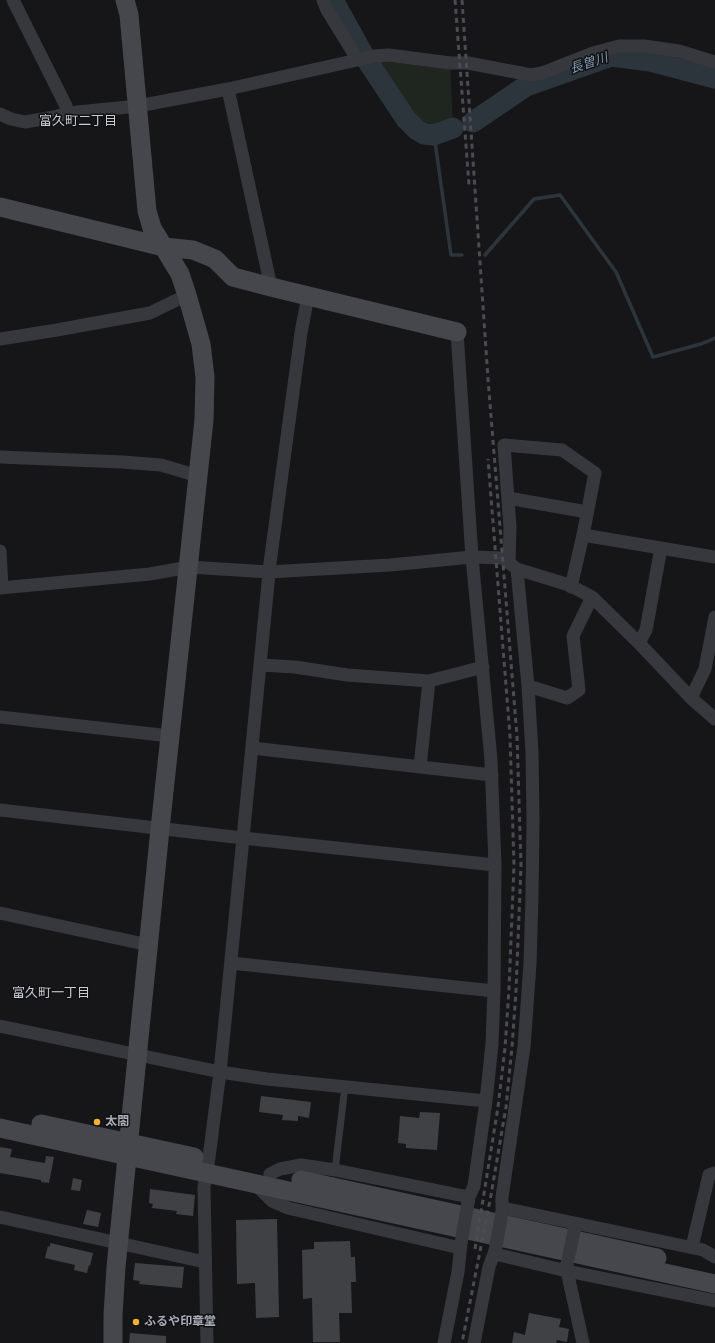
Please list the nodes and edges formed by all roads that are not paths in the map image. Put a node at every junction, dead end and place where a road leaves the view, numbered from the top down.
1 (12, 0) edge
2 (125, 0) edge
3 (323, 0) edge
4 (360, 60) junction
5 (715, 62) edge
6 (228, 89) junction
7 (138, 106) junction
8 (68, 113) junction
9 (0, 114) edge
10 (0, 207) edge
11 (164, 247) junction
12 (271, 287) junction
13 (187, 295) junction
14 (308, 296) junction
15 (457, 332) joint
16 (0, 339) edge
17 (0, 457) edge
18 (198, 476) junction
19 (508, 498) junction
20 (587, 512) junction
21 (583, 535) junction
22 (661, 548) junction
23 (0, 551) edge
24 (472, 557) junction
25 (715, 557) edge
26 (513, 566) junction
27 (189, 567) junction
28 (270, 572) junction
29 (571, 587) junction
30 (1, 588) edge
31 (592, 597) junction
32 (715, 616) edge
33 (639, 643) junction
34 (260, 664) junction
35 (483, 667) junction
36 (429, 681) junction
37 (528, 686) junction
38 (691, 698) junction
39 (0, 717) edge
40 (715, 719) edge
41 (170, 736) junction
42 (252, 748) junction
43 (420, 767) junction
44 (492, 775) junction
45 (0, 810) edge
46 (160, 829) junction
47 (243, 838) junction
48 (495, 865) junction
49 (0, 913) edge
50 (149, 945) junction
51 (231, 963) junction
52 (494, 991) junction
53 (0, 1026) edge
54 (137, 1055) junction
55 (220, 1072) junction
56 (345, 1086) junction
57 (486, 1101) junction
58 (0, 1116) edge
59 (0, 1128) edge
60 (127, 1149) junction
61 (208, 1167) junction
62 (335, 1170) junction
63 (715, 1173) edge
64 (262, 1178) junction
65 (468, 1200) junction
66 (503, 1210) junction
67 (0, 1216) edge
68 (575, 1225) junction
69 (118, 1242) junction
70 (461, 1246) junction
71 (692, 1247) junction
72 (495, 1253) junction
73 (715, 1257) edge
74 (205, 1262) junction
75 (567, 1267) junction
76 (715, 1271) edge
77 (715, 1284) edge
78 (715, 1301) edge
79 (113, 1343) edge
80 (207, 1343) edge
81 (444, 1343) edge
82 (474, 1343) edge
83 (582, 1343) edge

1 - 8 street
2 - 7 street
3 - 4 street
4 - 5 street
4 - 6 street
6 - 7 street
6 - 12 street
7 - 8 street
7 - 11 street
8 - 9 street
10 - 11 street
11 - 12 street
11 - 13 street
12 - 14 street
13 - 16 street
13 - 18 street
14 - 15 street
14 - 28 street
15 - 24 street
17 - 18 street
18 - 27 street
19 - 20 street
19 - 20 street
19 - 26 street
20 - 21 street
21 - 22 street
21 - 29 street
22 - 25 street
22 - 33 street
23 - 30 street
24 - 26 street
24 - 28 street
24 - 35 street
26 - 29 street
26 - 37 street
27 - 28 street
27 - 30 street
27 - 41 street
28 - 34 street
29 - 31 street
31 - 33 street
31 - 37 street
32 - 38 street
33 - 38 street
34 - 36 street
34 - 42 street
35 - 36 street
35 - 44 street
36 - 43 street
37 - 66 street
38 - 40 street
39 - 41 street
41 - 46 street
42 - 43 street
42 - 47 street
43 - 44 street
44 - 48 street
45 - 46 street
46 - 47 street
46 - 50 street
47 - 48 street
47 - 51 street
48 - 52 street
49 - 50 street
50 - 54 street
51 - 52 street
51 - 55 street
52 - 57 street
53 - 54 street
54 - 55 street
54 - 60 street
55 - 56 street
55 - 61 street
56 - 57 street
56 - 62 lane
57 - 65 street
58 - 60 street
59 - 60 street
60 - 61 street
60 - 69 street
61 - 64 street
61 - 74 street
62 - 64 street
62 - 65 street
63 - 71 street
64 - 70 street
64 - 76 street
64 - 77 street
65 - 70 street, bridge
66 - 68 street
66 - 72 street, bridge
67 - 69 street
68 - 71 street
68 - 75 street, bridge
69 - 74 street
69 - 79 street
70 - 81 street
71 - 73 street
72 - 75 street
72 - 82 street
74 - 80 street
75 - 78 street
75 - 83 street

